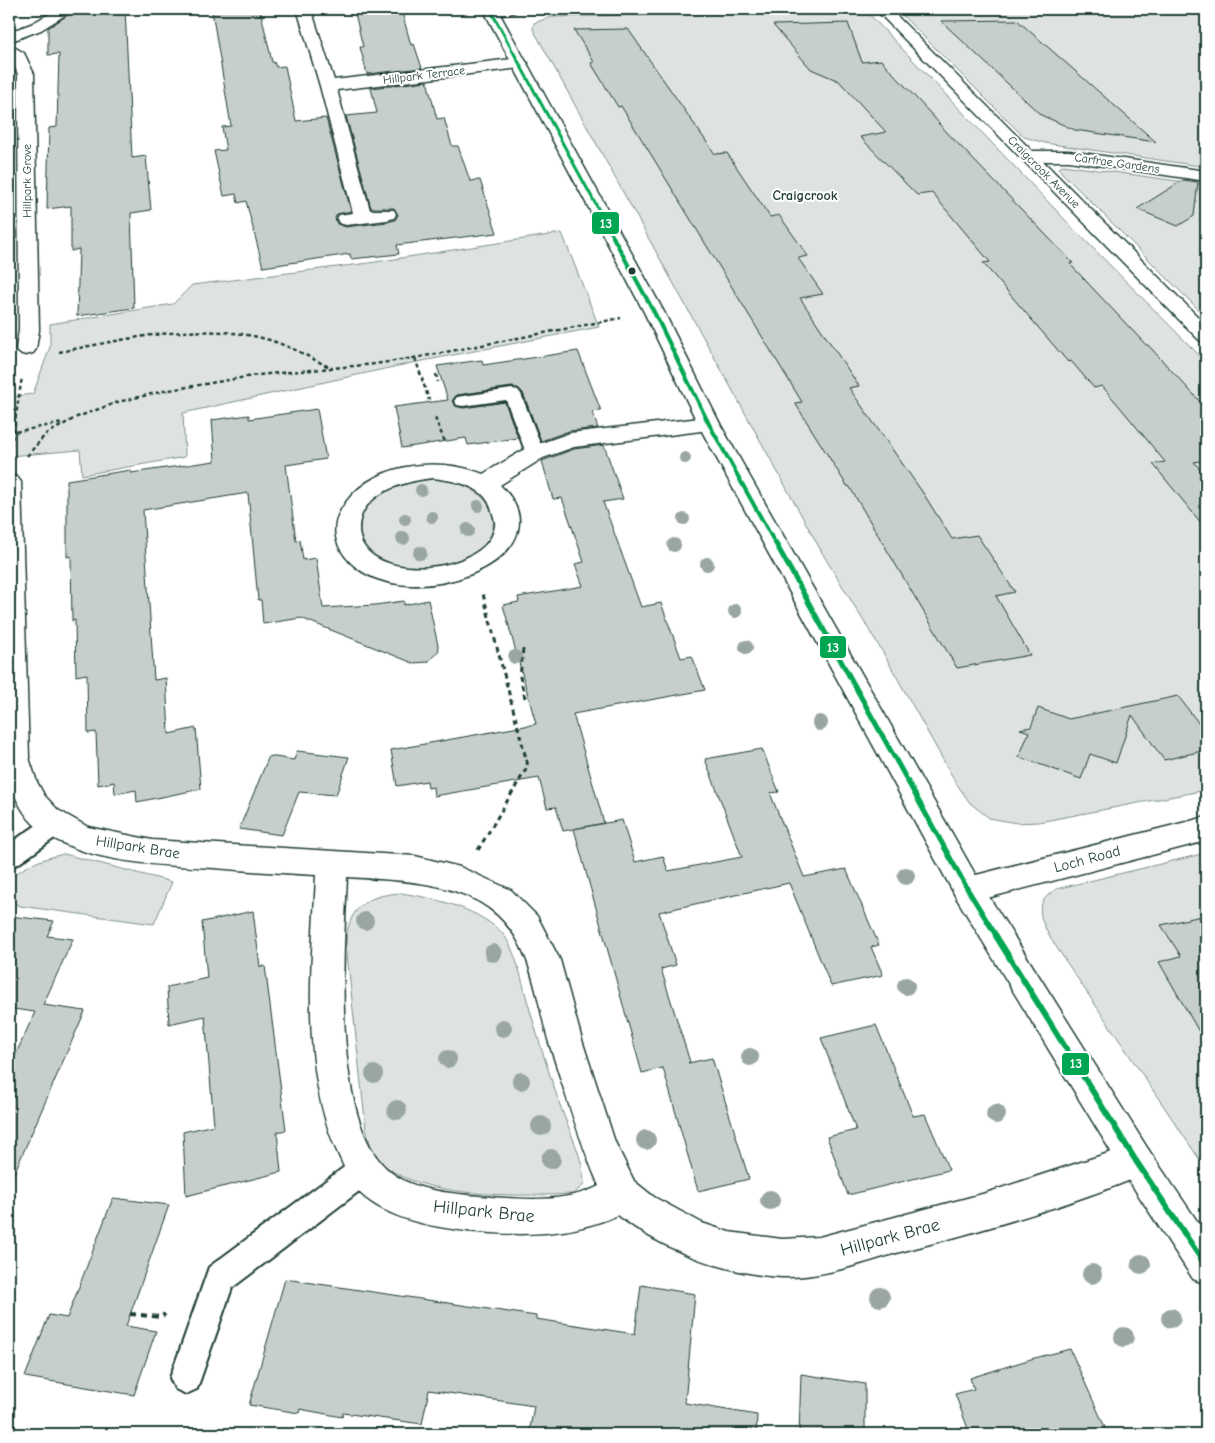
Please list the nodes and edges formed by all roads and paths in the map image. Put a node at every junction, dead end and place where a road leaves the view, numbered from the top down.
1 (68, 9) edge
2 (304, 9) edge
3 (497, 9) edge
4 (882, 9) edge
5 (9, 37) edge
6 (9, 49) edge
7 (520, 63) junction
8 (328, 86) junction
9 (1028, 156) junction
10 (1206, 176) edge
11 (388, 214) dead end
12 (654, 312) junction
13 (18, 322) edge
14 (1206, 336) edge
15 (26, 348) dead end
16 (54, 353) dead end
17 (330, 367) junction
18 (24, 370) dead end
19 (463, 401) dead end
20 (65, 423) junction
21 (709, 424) junction
22 (11, 433) edge
23 (535, 453) junction
24 (9, 458) edge
25 (26, 459) dead end
26 (9, 482) edge
27 (484, 484) junction
28 (9, 520) edge
29 (475, 564) junction
30 (523, 649) dead end
31 (525, 698) dead end
32 (55, 825) junction
33 (1206, 828) edge
34 (9, 857) edge
35 (332, 864) junction
36 (460, 880) junction
37 (968, 890) junction
38 (1136, 1161) junction
39 (365, 1169) junction
40 (621, 1194) junction
41 (1206, 1266) edge
42 (130, 1314) dead end
43 (161, 1317) dead end
44 (186, 1378) dead end

1 - 5 street
2 - 8 street
3 - 7 street
4 - 9 street, Craigcrook Avenue
6 - 13 street, Hillpark Grove
7 - 8 street, Hillpark Terrace
7 - 12 street
8 - 11 street
9 - 10 street, Carfrae Gardens
9 - 14 street, Craigcrook Avenue
12 - 17 path
12 - 21 street
13 - 15 street, Hillpark Grove
16 - 17 path
17 - 20 path
18 - 22 path
19 - 23 lane
20 - 22 path
20 - 25 path
21 - 23 street
21 - 37 street
22 - 24 path
23 - 27 street
26 - 28 street, Hillpark Brae
27 - 29 street
27 - 29 street
28 - 32 street, Hillpark Brae
29 - 36 path
30 - 31 path
32 - 34 lane
32 - 35 street, Hillpark Brae
33 - 37 street, Loch Road
35 - 36 street, Hillpark Brae
35 - 39 street, Hillpark Brae
36 - 40 street, Hillpark Brae
37 - 38 street
38 - 40 street, Hillpark Brae
38 - 41 street
39 - 40 street, Hillpark Brae
39 - 44 lane
42 - 43 path

